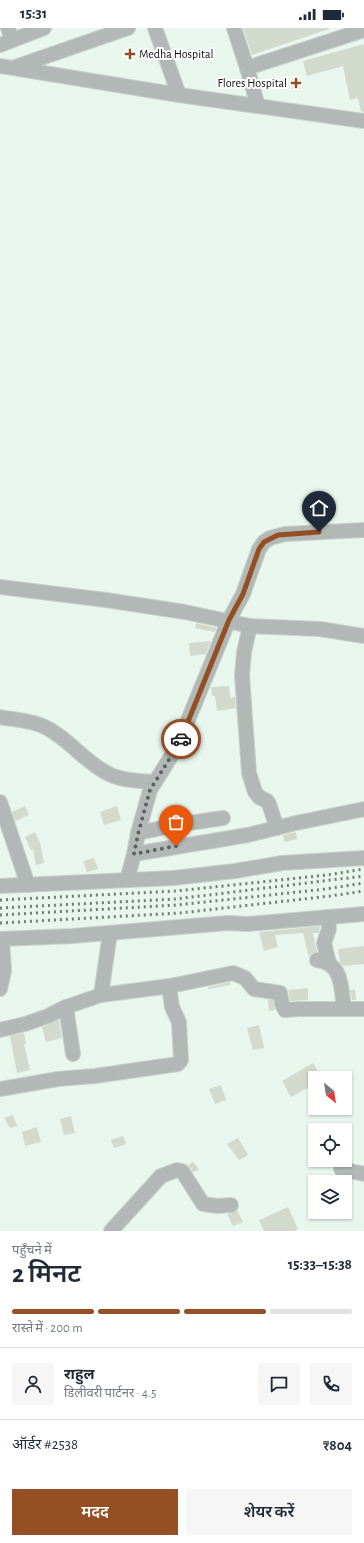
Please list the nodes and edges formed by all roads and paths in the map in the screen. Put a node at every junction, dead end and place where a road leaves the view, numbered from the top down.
1 (42, 28) edge
2 (128, 28) edge
3 (147, 28) edge
4 (155, 28) edge
5 (234, 28) edge
6 (364, 30) edge
7 (102, 32) edge
8 (7, 38) edge
9 (6, 67) edge
10 (247, 68) junction
11 (174, 94) junction
12 (258, 106) junction
13 (364, 121) edge
14 (364, 530) edge
15 (0, 587) edge
16 (229, 620) junction
17 (250, 626) junction
18 (364, 636) edge
19 (0, 717) edge
20 (155, 782) junction
21 (0, 802) edge
22 (364, 809) edge
23 (223, 818) dead end
24 (277, 828) junction
25 (138, 834) junction
26 (134, 854) junction
27 (364, 858) edge
28 (127, 880) junction
29 (28, 885) junction
30 (0, 886) edge
31 (364, 914) edge
32 (328, 918) junction
33 (110, 933) junction
34 (1, 939) edge
35 (169, 986) junction
36 (0, 989) edge
37 (101, 995) junction
38 (66, 1007) junction
39 (344, 1009) junction
40 (364, 1009) edge
41 (0, 1030) edge
42 (73, 1054) dead end
43 (0, 1089) edge
44 (341, 1169) dead end
45 (364, 1174) edge
46 (230, 1205) dead end
47 (111, 1231) edge

1 - 8 street
2 - 7 street
3 - 11 street
4 - 11 street
5 - 10 street
6 - 10 street
7 - 9 street
9 - 11 street
10 - 12 street
11 - 12 street
12 - 13 street
14 - 16 street
15 - 16 street
16 - 17 street
16 - 20 street
17 - 18 street
17 - 24 street
19 - 20 street
20 - 25 street
21 - 29 street
22 - 24 street
23 - 25 street
24 - 26 street
25 - 26 street
26 - 28 street
27 - 28 street
28 - 29 street
29 - 30 street
31 - 32 street
32 - 33 street
32 - 39 street
33 - 34 street
33 - 37 street
34 - 36 street
35 - 37 street
35 - 39 street
35 - 43 street
37 - 38 street
38 - 41 street
38 - 42 street
39 - 40 street
44 - 45 street
46 - 47 street

